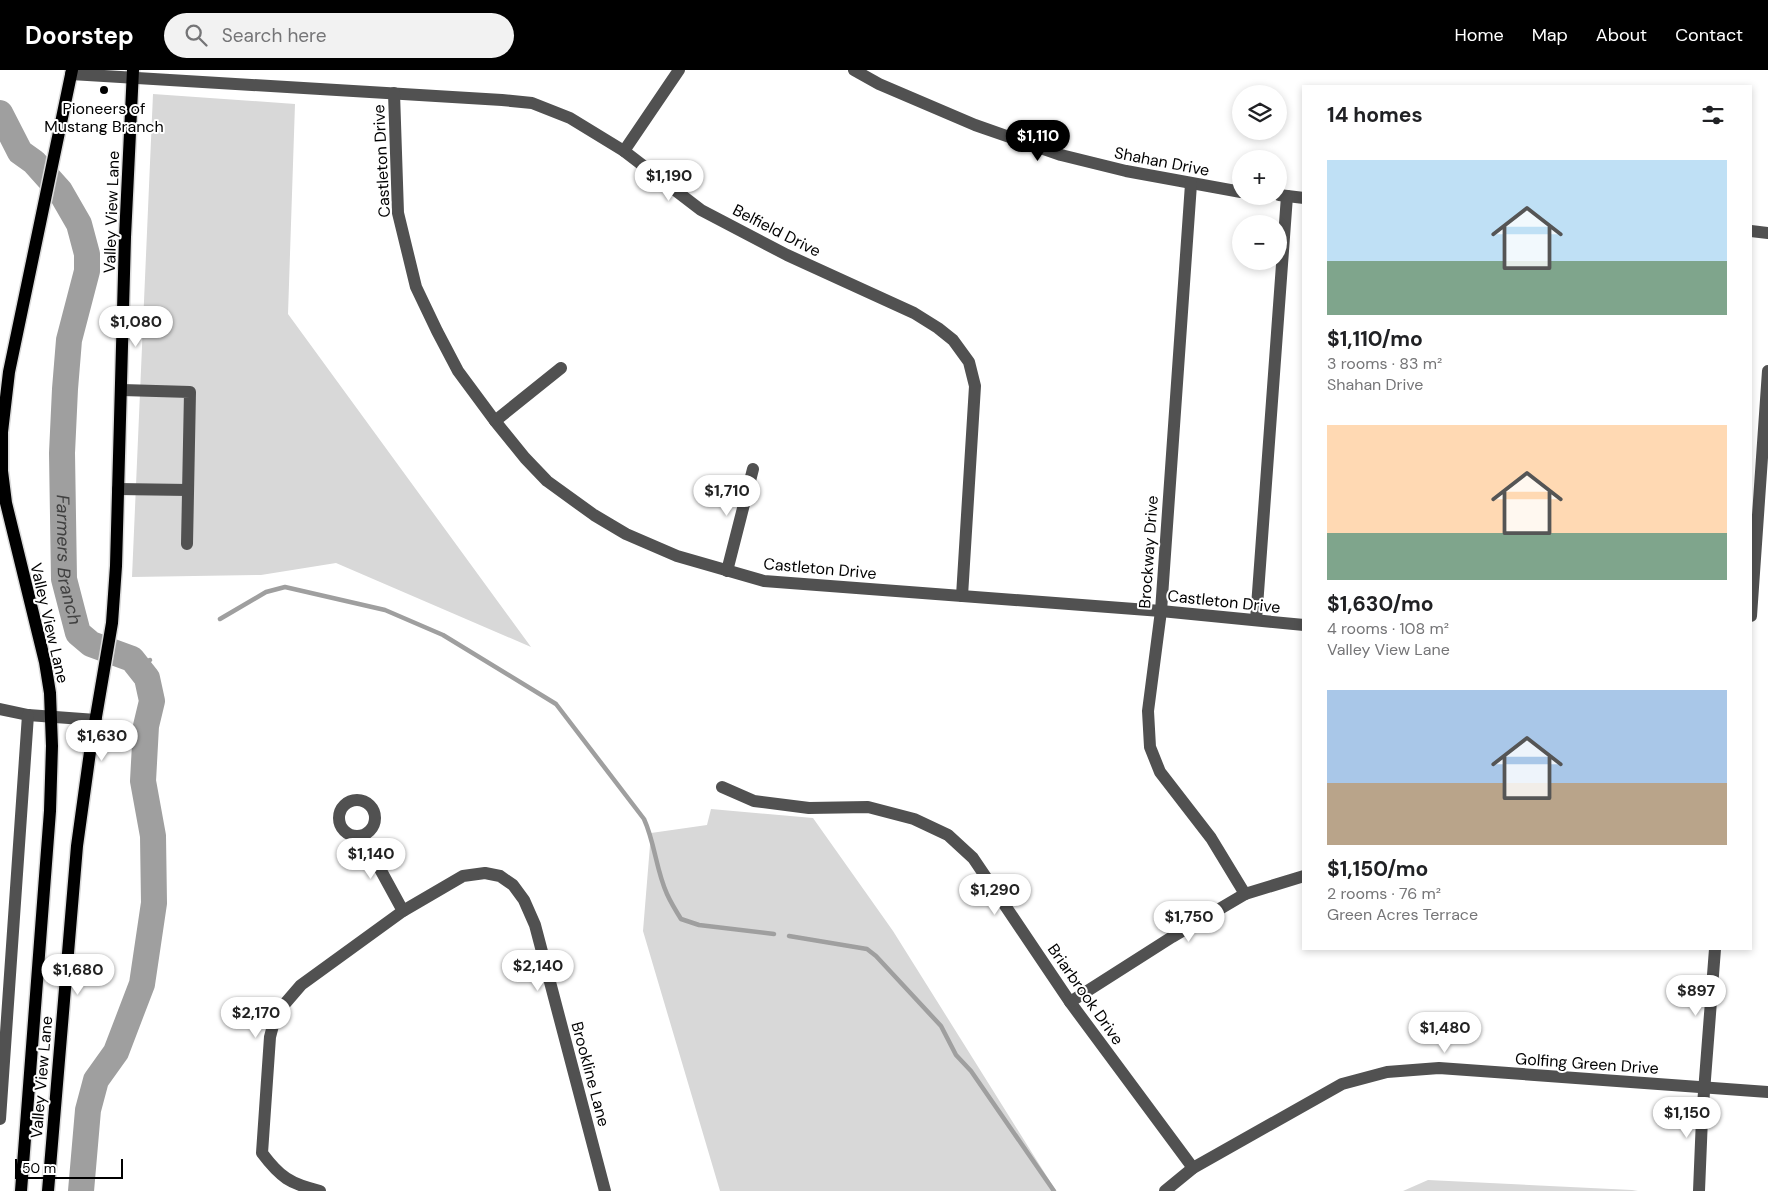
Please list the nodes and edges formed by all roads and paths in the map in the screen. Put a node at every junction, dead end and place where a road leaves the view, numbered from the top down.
1 (679, 70) edge
2 (854, 70) edge
3 (72, 72) edge
4 (133, 74) edge
5 (394, 94) junction
6 (624, 151) junction
7 (1192, 184) junction
8 (1232, 191) edge
9 (1287, 196) edge
10 (1302, 198) edge
11 (1282, 205) edge
12 (1752, 231) edge
13 (1768, 232) edge
14 (561, 368) dead end
15 (1768, 371) edge
16 (122, 390) junction
17 (495, 422) junction
18 (753, 469) dead end
19 (118, 489) junction
20 (188, 490) junction
21 (187, 544) dead end
22 (727, 571) junction
23 (962, 596) junction
24 (1752, 602) edge
25 (1161, 611) junction
26 (1256, 620) junction
27 (1302, 625) edge
28 (0, 709) edge
29 (28, 716) junction
30 (51, 717) junction
31 (96, 720) junction
32 (722, 787) dead end
33 (362, 836) dead end
34 (1302, 877) edge
35 (1245, 894) junction
36 (403, 911) junction
37 (1715, 950) edge
38 (1070, 1002) junction
39 (1705, 1088) junction
40 (1768, 1092) edge
41 (0, 1119) edge
42 (1193, 1168) junction
43 (21, 1191) edge
44 (48, 1191) edge
45 (320, 1191) edge
46 (605, 1191) edge
47 (1165, 1191) edge
48 (1699, 1191) edge

1 - 6 street
2 - 7 street, Shahan Drive
3 - 4 street, Belfield Drive
3 - 30 main road, Valley View Lane
4 - 5 street, Belfield Drive
4 - 16 main road, Valley View Lane
5 - 6 street, Belfield Drive
5 - 17 street, Castleton Drive
6 - 23 street, Belfield Drive
7 - 8 street, Shahan Drive
7 - 25 street, Brockway Drive
9 - 10 street
11 - 26 street
12 - 13 street
14 - 17 street
15 - 24 street
16 - 19 main road, Valley View Lane
16 - 20 street
17 - 22 street, Castleton Drive
18 - 22 street
19 - 20 street
19 - 31 main road, Valley View Lane
20 - 21 street
22 - 23 street, Castleton Drive
23 - 25 street, Castleton Drive
25 - 26 street, Castleton Drive
25 - 35 street, Brockway Drive
26 - 27 street, Castleton Drive
28 - 29 street
29 - 30 street
29 - 41 street
30 - 31 street
30 - 43 main road, Valley View Lane
31 - 44 main road, Valley View Lane
32 - 38 street, Briarbrook Drive
33 - 36 street
34 - 35 street
35 - 38 street
36 - 45 street, Brookline Lane
36 - 46 street, Brookline Lane
37 - 39 street
38 - 42 street, Briarbrook Drive
39 - 40 street, Golfing Green Drive
39 - 42 street, Golfing Green Drive
39 - 48 street
42 - 47 street, Golfing Green Drive

